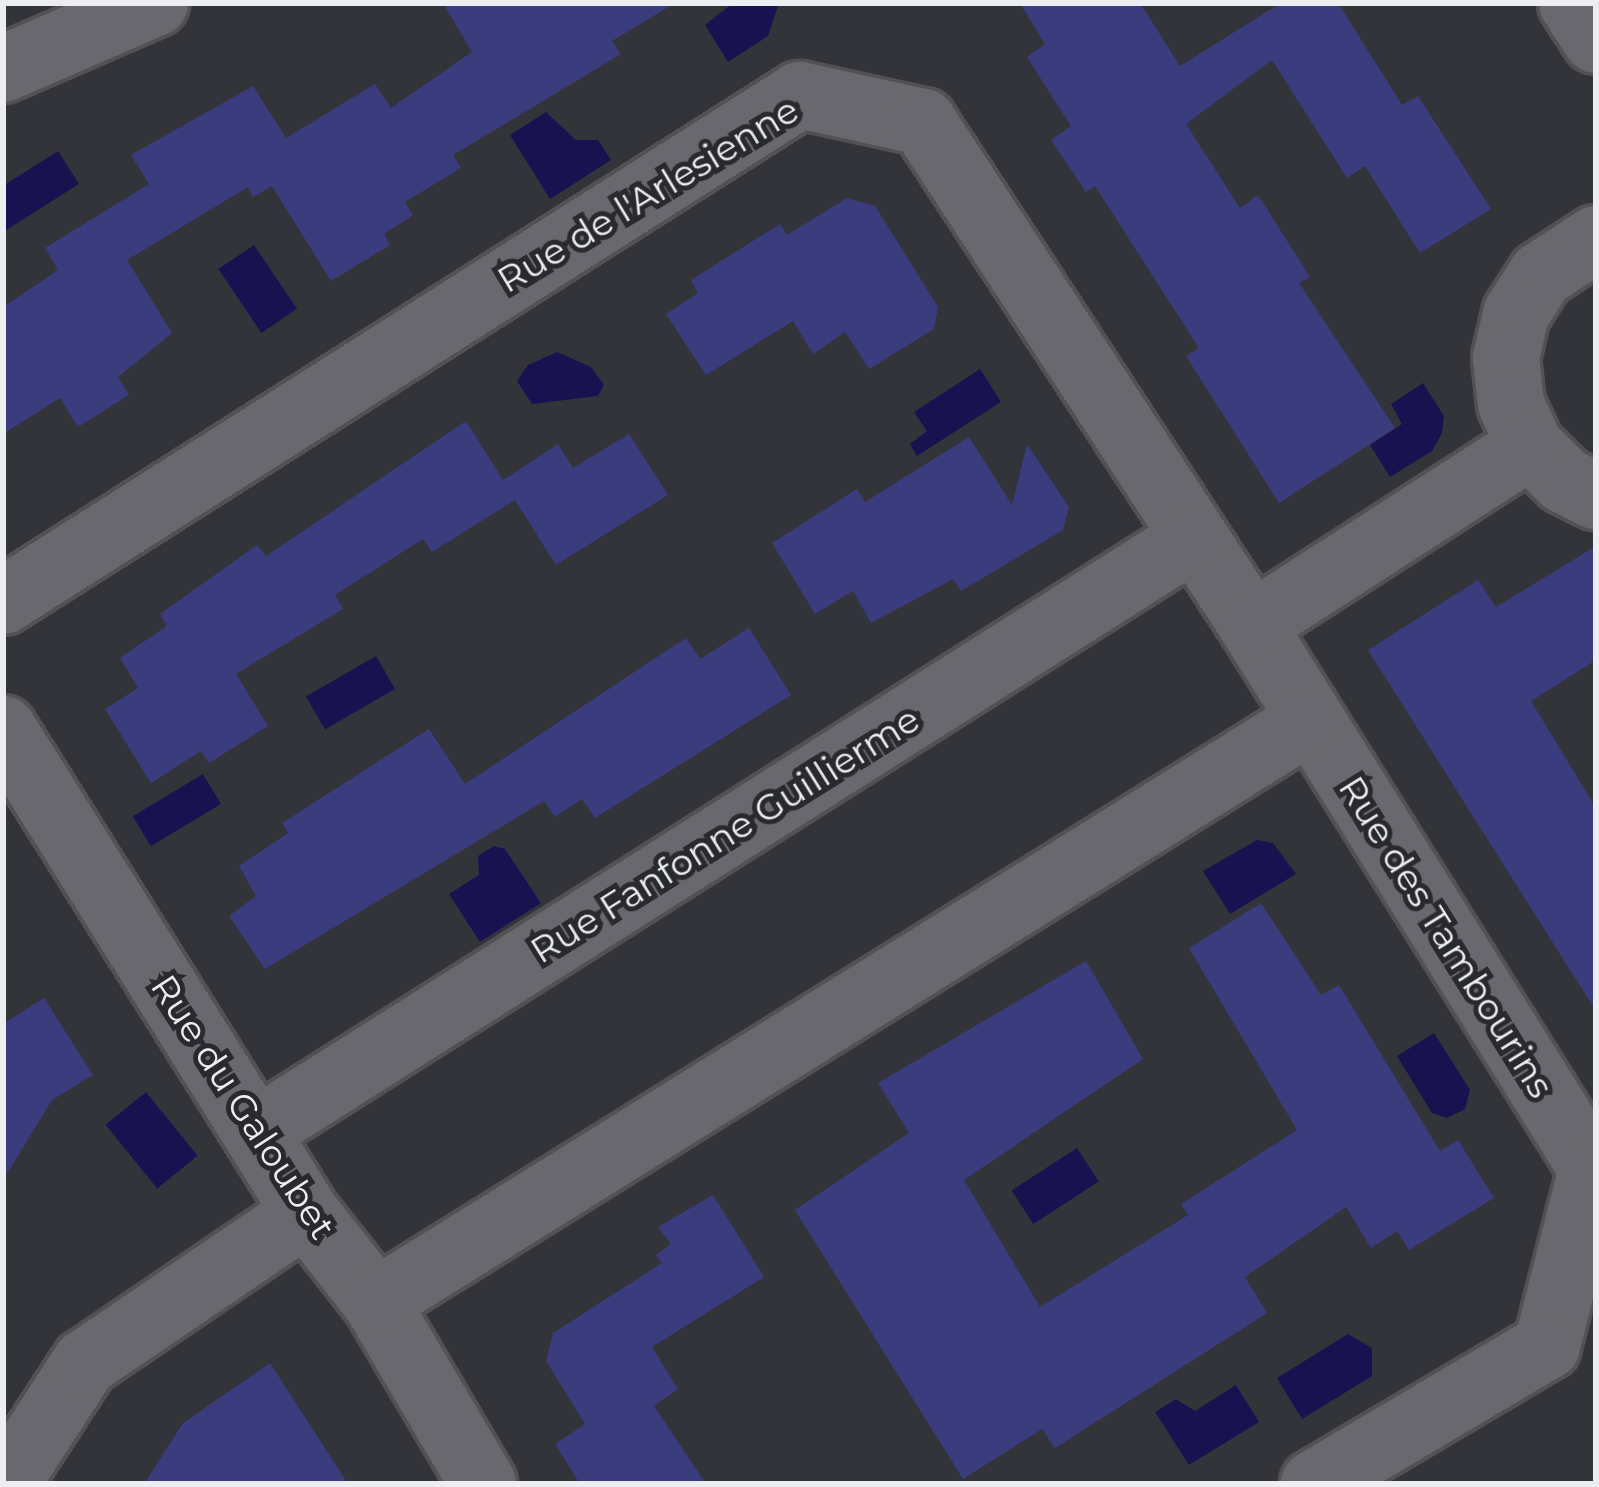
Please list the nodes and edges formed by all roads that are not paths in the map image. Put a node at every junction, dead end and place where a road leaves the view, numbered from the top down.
1 (155, 3) edge
2 (1573, 3) edge
3 (1596, 40) edge
4 (3, 69) edge
5 (1596, 239) edge
6 (1531, 446) junction
7 (1596, 496) edge
8 (1192, 539) junction
9 (3, 601) edge
10 (1252, 625) junction
11 (1309, 721) junction
12 (3, 729) edge
13 (257, 1131) junction
14 (306, 1214) junction
15 (376, 1302) junction
16 (1572, 1350) edge
17 (6, 1484) edge
18 (483, 1484) edge
19 (1314, 1484) edge

1 - 4 street
2 - 3 street
5 - 6 street
6 - 7 street
6 - 10 street
8 - 9 street, Rue de l'Arlesienne
8 - 10 street, Rue de l'Arlesienne
8 - 13 street, Rue Fanfonne Guillierme
10 - 11 street, Rue des Tambourins
11 - 15 street
11 - 16 street, Rue des Tambourins
12 - 13 street, Rue du Galoubet
13 - 14 street, Rue du Galoubet
14 - 15 street, Rue du Galoubet
14 - 17 street
15 - 18 street, Rue du Galoubet
16 - 19 street, Rue des Tambourins

